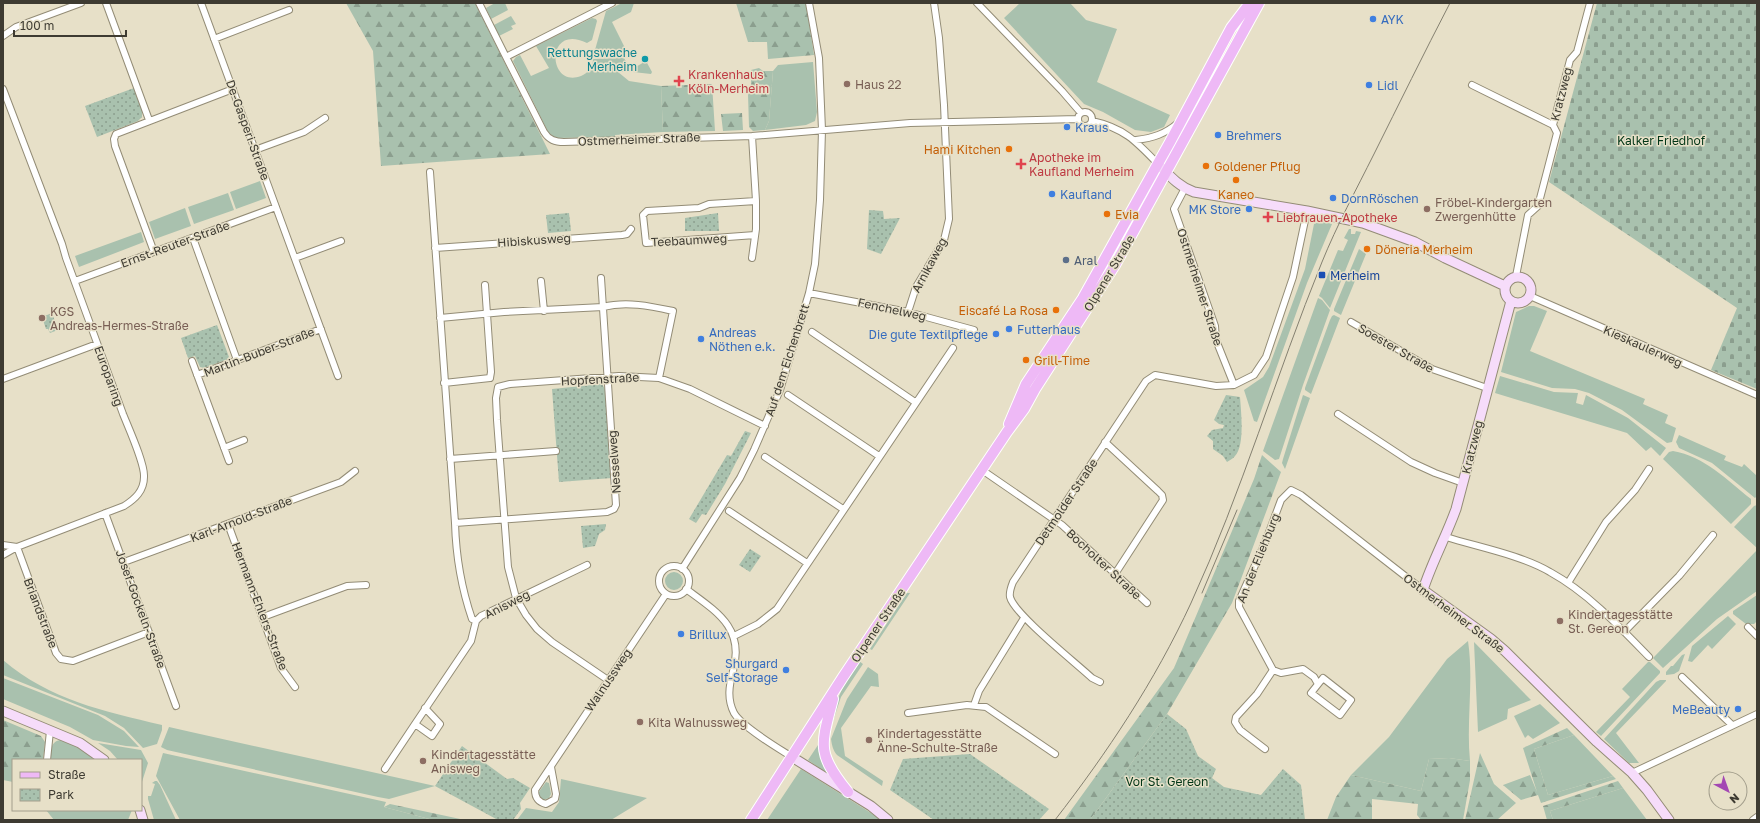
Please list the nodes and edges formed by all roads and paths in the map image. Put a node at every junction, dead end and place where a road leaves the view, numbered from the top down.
1 (82, 3) edge
2 (106, 3) edge
3 (201, 3) edge
4 (479, 3) edge
5 (612, 3) edge
6 (809, 3) edge
7 (934, 3) edge
8 (976, 3) edge
9 (1250, 3) edge
10 (1259, 3) edge
11 (1590, 3) edge
12 (289, 10) dead end
13 (3, 36) edge
14 (214, 39) junction
15 (506, 56) junction
16 (1472, 85) dead end
17 (3, 89) edge
18 (233, 89) junction
19 (1081, 113) junction
20 (325, 118) dead end
21 (1078, 119) junction
22 (150, 120) junction
23 (1092, 121) junction
24 (1180, 121) junction
25 (944, 122) junction
26 (1552, 125) junction
27 (822, 130) junction
28 (752, 136) junction
29 (1136, 140) junction
30 (255, 150) junction
31 (1158, 164) junction
32 (430, 172) dead end
33 (1166, 172) junction
34 (1184, 188) junction
35 (756, 201) junction
36 (276, 207) junction
37 (1307, 211) junction
38 (631, 229) dead end
39 (755, 235) junction
40 (193, 238) junction
41 (341, 241) dead end
42 (435, 248) junction
43 (154, 252) junction
44 (295, 258) junction
45 (752, 258) dead end
46 (1516, 276) junction
47 (601, 278) dead end
48 (75, 281) junction
49 (541, 281) dead end
50 (485, 285) dead end
51 (1506, 286) junction
52 (809, 292) junction
53 (1530, 296) junction
54 (1511, 301) junction
55 (603, 307) junction
56 (544, 311) junction
57 (908, 312) junction
58 (487, 315) junction
59 (440, 318) junction
60 (1351, 322) dead end
61 (321, 328) junction
62 (974, 330) dead end
63 (812, 332) dead end
64 (97, 344) junction
65 (953, 348) dead end
66 (237, 360) junction
67 (192, 361) dead end
68 (197, 375) junction
69 (338, 376) dead end
70 (607, 377) junction
71 (490, 378) junction
72 (660, 378) junction
73 (3, 379) edge
74 (444, 383) junction
75 (1026, 384) junction
76 (1234, 385) junction
77 (498, 387) junction
78 (1488, 388) junction
79 (1036, 389) junction
80 (788, 395) dead end
81 (1757, 395) edge
82 (915, 402) junction
83 (1338, 414) dead end
84 (765, 426) junction
85 (1007, 432) junction
86 (244, 440) dead end
87 (1105, 442) junction
88 (224, 448) junction
89 (556, 451) dead end
90 (500, 455) junction
91 (879, 456) junction
92 (450, 458) junction
93 (765, 458) dead end
94 (229, 461) dead end
95 (1649, 469) dead end
96 (982, 470) junction
97 (355, 471) dead end
98 (1463, 483) junction
99 (1291, 490) joint
100 (843, 509) junction
101 (729, 511) dead end
102 (105, 513) junction
103 (505, 519) junction
104 (1053, 520) junction
105 (455, 523) junction
106 (228, 524) junction
107 (1713, 534) dead end
108 (1446, 537) junction
109 (3, 545) edge
110 (16, 547) junction
111 (3, 555) edge
112 (124, 562) junction
113 (807, 563) junction
114 (586, 565) dead end
115 (682, 569) junction
116 (1115, 574) junction
117 (1568, 583) junction
118 (366, 586) dead end
119 (686, 589) junction
120 (1423, 590) junction
121 (666, 594) junction
122 (516, 598) junction
123 (1147, 603) dead end
124 (263, 618) junction
125 (1024, 618) junction
126 (476, 621) junction
127 (1748, 627) dead end
128 (149, 632) junction
129 (1624, 632) junction
130 (734, 636) junction
131 (1757, 636) edge
132 (1649, 657) dead end
133 (1273, 670) junction
134 (1682, 677) dead end
135 (608, 680) junction
136 (1100, 682) dead end
137 (1318, 684) junction
138 (295, 687) dead end
139 (836, 688) junction
140 (974, 705) junction
141 (176, 706) dead end
142 (426, 708) junction
143 (3, 711) edge
144 (908, 713) dead end
145 (1757, 714) edge
146 (415, 724) junction
147 (1732, 725) junction
148 (50, 730) junction
149 (1264, 749) dead end
150 (1055, 754) dead end
151 (792, 757) junction
152 (47, 759) edge
153 (103, 759) edge
154 (551, 767) junction
155 (385, 769) dead end
156 (1632, 773) junction
157 (848, 792) junction
158 (1757, 817) edge
159 (751, 820) edge
160 (888, 820) edge
161 (1669, 820) edge
162 (1753, 820) edge

1 - 13 street
2 - 22 street
3 - 14 street, De-Gasperi-Straße
4 - 15 street, Ostmerheimer Straße
5 - 15 street
6 - 27 street
7 - 25 street
8 - 19 street
9 - 24 main road, Olpener Straße
10 - 33 main road, Olpener Straße
11 - 26 street, Kratzweg
12 - 14 street
14 - 18 street, De-Gasperi-Straße
15 - 28 street, Ostmerheimer Straße
16 - 26 street
17 - 48 street, Europaring
18 - 22 street
18 - 30 street, De-Gasperi-Straße
19 - 21 street
19 - 23 street
20 - 30 street
21 - 23 street
21 - 25 street, Ostmerheimer Straße
22 - 43 street
23 - 29 street
24 - 29 street
24 - 31 main road, Olpener Straße
25 - 27 street, Ostmerheimer Straße
25 - 57 street, Arnikaweg
26 - 46 street, Kratzweg
27 - 28 street, Ostmerheimer Straße
27 - 52 street, Auf dem Eichenbrett
28 - 35 street
29 - 31 street
30 - 36 street, De-Gasperi-Straße
31 - 33 street
31 - 75 main road, Olpener Straße
32 - 42 street
33 - 34 street
33 - 79 main road, Olpener Straße
34 - 37 street
34 - 76 street, Ostmerheimer Straße
35 - 39 street
35 - 39 street, Teebaumweg
36 - 40 street, Ernst-Reuter-Straße
36 - 44 street, De-Gasperi-Straße
37 - 51 street
37 - 76 street
38 - 42 street, Hibiskusweg
39 - 45 street
40 - 43 street, Ernst-Reuter-Straße
40 - 66 street
41 - 44 street
42 - 59 street
43 - 48 street, Ernst-Reuter-Straße
44 - 61 street, De-Gasperi-Straße
46 - 51 street
46 - 53 street
47 - 55 street
48 - 64 street, Europaring
49 - 56 street
50 - 58 street
51 - 54 street
52 - 57 street, Fenchelweg
52 - 84 street, Auf dem Eichenbrett
53 - 54 street
53 - 81 street, Kieskaulerweg
54 - 78 street, Kratzweg
55 - 56 street
55 - 70 street
55 - 72 street
56 - 58 street
57 - 62 street, Fenchelweg
58 - 59 street
58 - 71 street
59 - 74 street
60 - 78 street, Soester Straße
61 - 66 street, Martin-Buber-Straße
61 - 69 street, De-Gasperi-Straße
63 - 82 street
64 - 73 street
64 - 102 street, Europaring
65 - 82 street
66 - 68 street, Martin-Buber-Straße
67 - 68 street, Martin-Buber-Straße
68 - 88 street, Martin-Buber-Straße
70 - 72 street, Hopfenstraße
70 - 77 street, Hopfenstraße
70 - 103 street, Nesselweg
71 - 74 street
71 - 77 street
72 - 84 street, Hopfenstraße
74 - 92 street
75 - 79 main road
75 - 85 main road, Olpener Straße
76 - 87 street, Detmolder Straße
77 - 90 street
78 - 98 street, Kratzweg
79 - 85 main road, Olpener Straße
80 - 91 street
82 - 91 street
83 - 98 street
84 - 115 street, Auf dem Eichenbrett
85 - 96 main road, Olpener Straße
86 - 88 street
87 - 104 street, Detmolder Straße
87 - 116 street
88 - 94 street, Martin-Buber-Straße
89 - 90 street
90 - 92 street
90 - 103 street
91 - 100 street
92 - 105 street
93 - 100 street
95 - 117 street
96 - 104 street, Bocholter Straße
96 - 139 main road, Olpener Straße
97 - 106 street, Karl-Arnold-Straße
98 - 108 street, Kratzweg
99 - 120 street, Ostmerheimer Straße
99 - 133 street, An der Fliehburg
100 - 113 street
101 - 113 street
102 - 110 street, Europaring
102 - 112 street, Josef-Gockeln-Straße
103 - 105 street
103 - 122 street
104 - 116 street, Bocholter Straße
104 - 125 street, Detmolder Straße
105 - 126 street
106 - 112 street, Karl-Arnold-Straße
106 - 124 street, Hermann-Ehlers-Straße
107 - 129 street
108 - 117 street
108 - 120 street, Kratzweg
109 - 110 street, Europaring
110 - 111 street, Europaring
110 - 128 street, Briandstraße
112 - 128 street, Josef-Gockeln-Straße
113 - 130 street
114 - 122 street, Anisweg
115 - 119 street
115 - 121 street
116 - 123 street, Bocholter Straße
117 - 129 street
118 - 124 street
119 - 121 street
119 - 130 street
120 - 156 street, Ostmerheimer Straße
121 - 135 street, Walnussweg
122 - 126 street, Anisweg
122 - 135 street
124 - 138 street, Hermann-Ehlers-Straße
125 - 136 street, Detmolder Straße
125 - 140 street
126 - 142 street, Anisweg
127 - 131 street
128 - 141 street, Josef-Gockeln-Straße
129 - 132 street
130 - 151 street
133 - 137 street
133 - 149 street
134 - 147 street
135 - 154 street, Walnussweg
137 - 137 street
139 - 151 main road, Olpener Straße
139 - 157 main road
140 - 144 street
140 - 150 street
142 - 146 street, Anisweg
142 - 146 street
143 - 148 street
145 - 147 street
146 - 155 street, Anisweg
147 - 156 street
148 - 152 street
148 - 153 street
151 - 157 street
151 - 159 main road, Olpener Straße
154 - 154 street, Walnussweg
156 - 161 street, Ostmerheimer Straße
157 - 160 street
158 - 162 street

